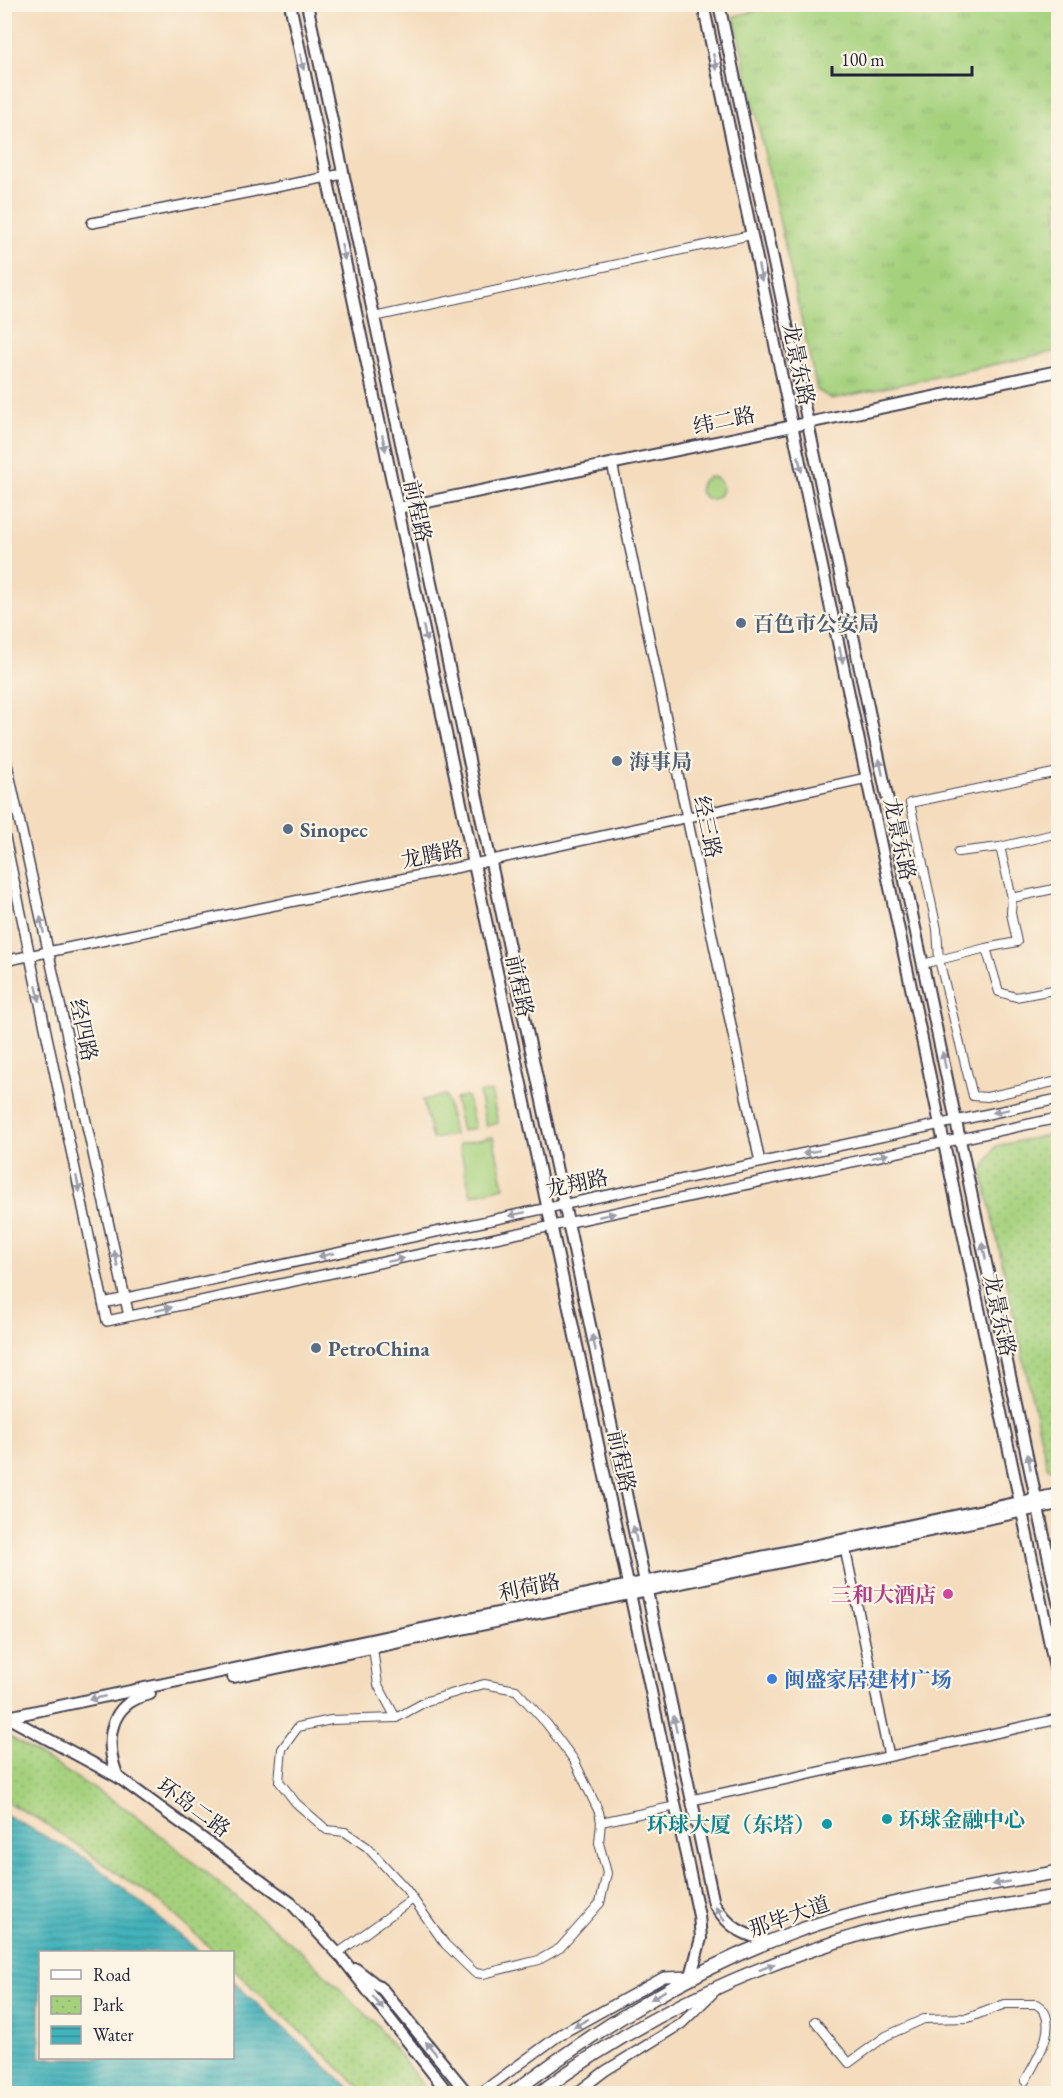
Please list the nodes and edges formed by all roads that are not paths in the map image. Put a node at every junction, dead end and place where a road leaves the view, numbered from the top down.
1 (290, 4) edge
2 (307, 4) edge
3 (703, 4) edge
4 (719, 4) edge
5 (343, 174) junction
6 (327, 177) junction
7 (92, 223) dead end
8 (752, 235) junction
9 (374, 317) junction
10 (1059, 371) edge
11 (808, 423) junction
12 (792, 426) junction
13 (612, 463) junction
14 (414, 504) junction
15 (398, 508) junction
16 (4, 751) edge
17 (1059, 772) edge
18 (867, 778) junction
19 (687, 817) junction
20 (4, 833) edge
21 (1059, 833) edge
22 (1000, 846) junction
23 (958, 852) dead end
24 (490, 860) junction
25 (474, 864) junction
26 (1059, 888) edge
27 (1012, 898) junction
28 (986, 948) junction
29 (48, 952) junction
30 (30, 956) junction
31 (939, 960) junction
32 (4, 961) edge
33 (923, 964) junction
34 (1059, 989) edge
35 (1059, 1081) edge
36 (1059, 1099) edge
37 (1059, 1119) edge
38 (956, 1121) junction
39 (940, 1124) junction
40 (960, 1139) junction
41 (944, 1143) junction
42 (760, 1162) junction
43 (564, 1204) junction
44 (548, 1208) junction
45 (568, 1223) junction
46 (552, 1226) junction
47 (125, 1298) junction
48 (103, 1303) junction
49 (129, 1317) junction
50 (107, 1321) joint
51 (1059, 1494) edge
52 (1038, 1503) junction
53 (1059, 1504) edge
54 (1021, 1507) junction
55 (844, 1549) junction
56 (646, 1586) junction
57 (629, 1590) junction
58 (1058, 1598) edge
59 (373, 1648) junction
60 (1059, 1682) edge
61 (6, 1716) edge
62 (396, 1718) junction
63 (1059, 1719) edge
64 (889, 1756) junction
65 (118, 1777) junction
66 (692, 1800) junction
67 (676, 1806) junction
68 (601, 1822) junction
69 (1059, 1872) edge
70 (1059, 1896) edge
71 (413, 1899) junction
72 (769, 1942) junction
73 (340, 1955) junction
74 (691, 1976) junction
75 (722, 1985) junction
76 (815, 2021) dead end
77 (1026, 2080) dead end
78 (449, 2094) edge
79 (468, 2094) edge
80 (478, 2094) edge
81 (511, 2094) edge
82 (538, 2094) edge
83 (575, 2094) edge

1 -> 6 main road, 前程路
2 - 5 main road, 前程路
3 -> 8 main road, 龙景东路
4 - 11 main road, 龙景东路
5 - 6 street
5 - 9 main road, 前程路
6 - 7 street
6 -> 15 main road, 前程路
8 - 9 street
8 -> 12 main road, 龙景东路
9 - 14 main road, 前程路
10 - 11 main road, 纬二路
11 - 12 main road, 纬二路
33 -> 11 main road, 龙景东路
12 - 13 main road, 纬二路
12 -> 18 main road, 龙景东路
13 - 14 main road, 纬二路
13 - 19 street, 经三路
14 - 15 main road, 纬二路
14 - 24 main road, 前程路
15 -> 25 main road, 前程路
29 -> 16 street, 经四路
17 - 31 street
18 - 19 street, 龙腾路
18 - 39 main road, 龙景东路
19 - 24 street, 龙腾路
19 - 42 street, 经三路
20 - 30 street, 经四路
21 - 22 street
22 - 23 street
22 - 27 street
24 - 25 street, 龙腾路
24 - 43 main road, 前程路
25 - 29 street, 龙腾路
25 - 44 main road, 前程路
26 - 27 street
27 - 28 street
28 - 31 street
28 - 34 street
29 - 30 street, 龙腾路
47 -> 29 street, 经四路
30 - 32 street, 龙腾路
30 -> 48 street, 经四路
31 - 33 street
31 - 35 street
38 -> 33 main road, 龙景东路
36 -> 38 street, 龙翔路
37 - 40 street, 龙翔路
38 - 39 street, 龙翔路
38 - 40 main road, 龙景东路
39 - 41 main road, 龙景东路
39 -> 42 street, 龙翔路
40 - 41 street, 龙翔路
52 -> 40 main road, 龙景东路
45 -> 41 street, 龙翔路
41 - 54 main road, 龙景东路
42 - 43 street, 龙翔路
43 - 44 street, 龙翔路
43 - 45 main road, 前程路
44 - 46 main road, 前程路
44 -> 47 street, 龙翔路
45 - 46 street, 龙翔路
56 -> 45 main road, 前程路
49 -> 46 street, 龙翔路
46 - 57 main road, 前程路
47 - 48 street, 龙翔路
47 - 49 street, 经四路
48 - 50 street, 经四路
49 - 50 street, 龙翔路
51 - 52 main road, 利荷路
52 - 53 main road, 利荷路
52 - 54 main road, 利荷路
52 - 58 main road, 龙景东路
54 - 55 main road, 利荷路
54 - 56 main road, 利荷路
54 - 60 main road, 龙景东路
55 - 56 main road, 利荷路
55 - 64 street
56 - 57 main road, 利荷路
66 -> 56 main road, 前程路
57 - 59 main road, 利荷路
57 -> 61 main road, 利荷路
57 - 67 main road, 前程路
59 - 62 street
59 - 65 main road, 利荷路
61 - 65 main road, 环岛二路
62 - 68 street
62 - 71 street
63 - 64 street
64 - 66 street
65 - 73 main road, 环岛二路
72 -> 66 main road, 前程路
67 - 68 street
67 - 74 main road, 前程路
68 - 71 street
69 -> 72 main road, 那毕大道
75 -> 70 main road, 那毕大道
71 - 73 street
72 - 74 main road, 那毕大道
73 -> 78 main road, 环岛二路
79 -> 73 main road, 环岛二路
74 -> 80 street
74 -> 81 main road, 那毕大道
75 - 82 main road, 那毕大道
75 - 83 street
76 - 77 street

